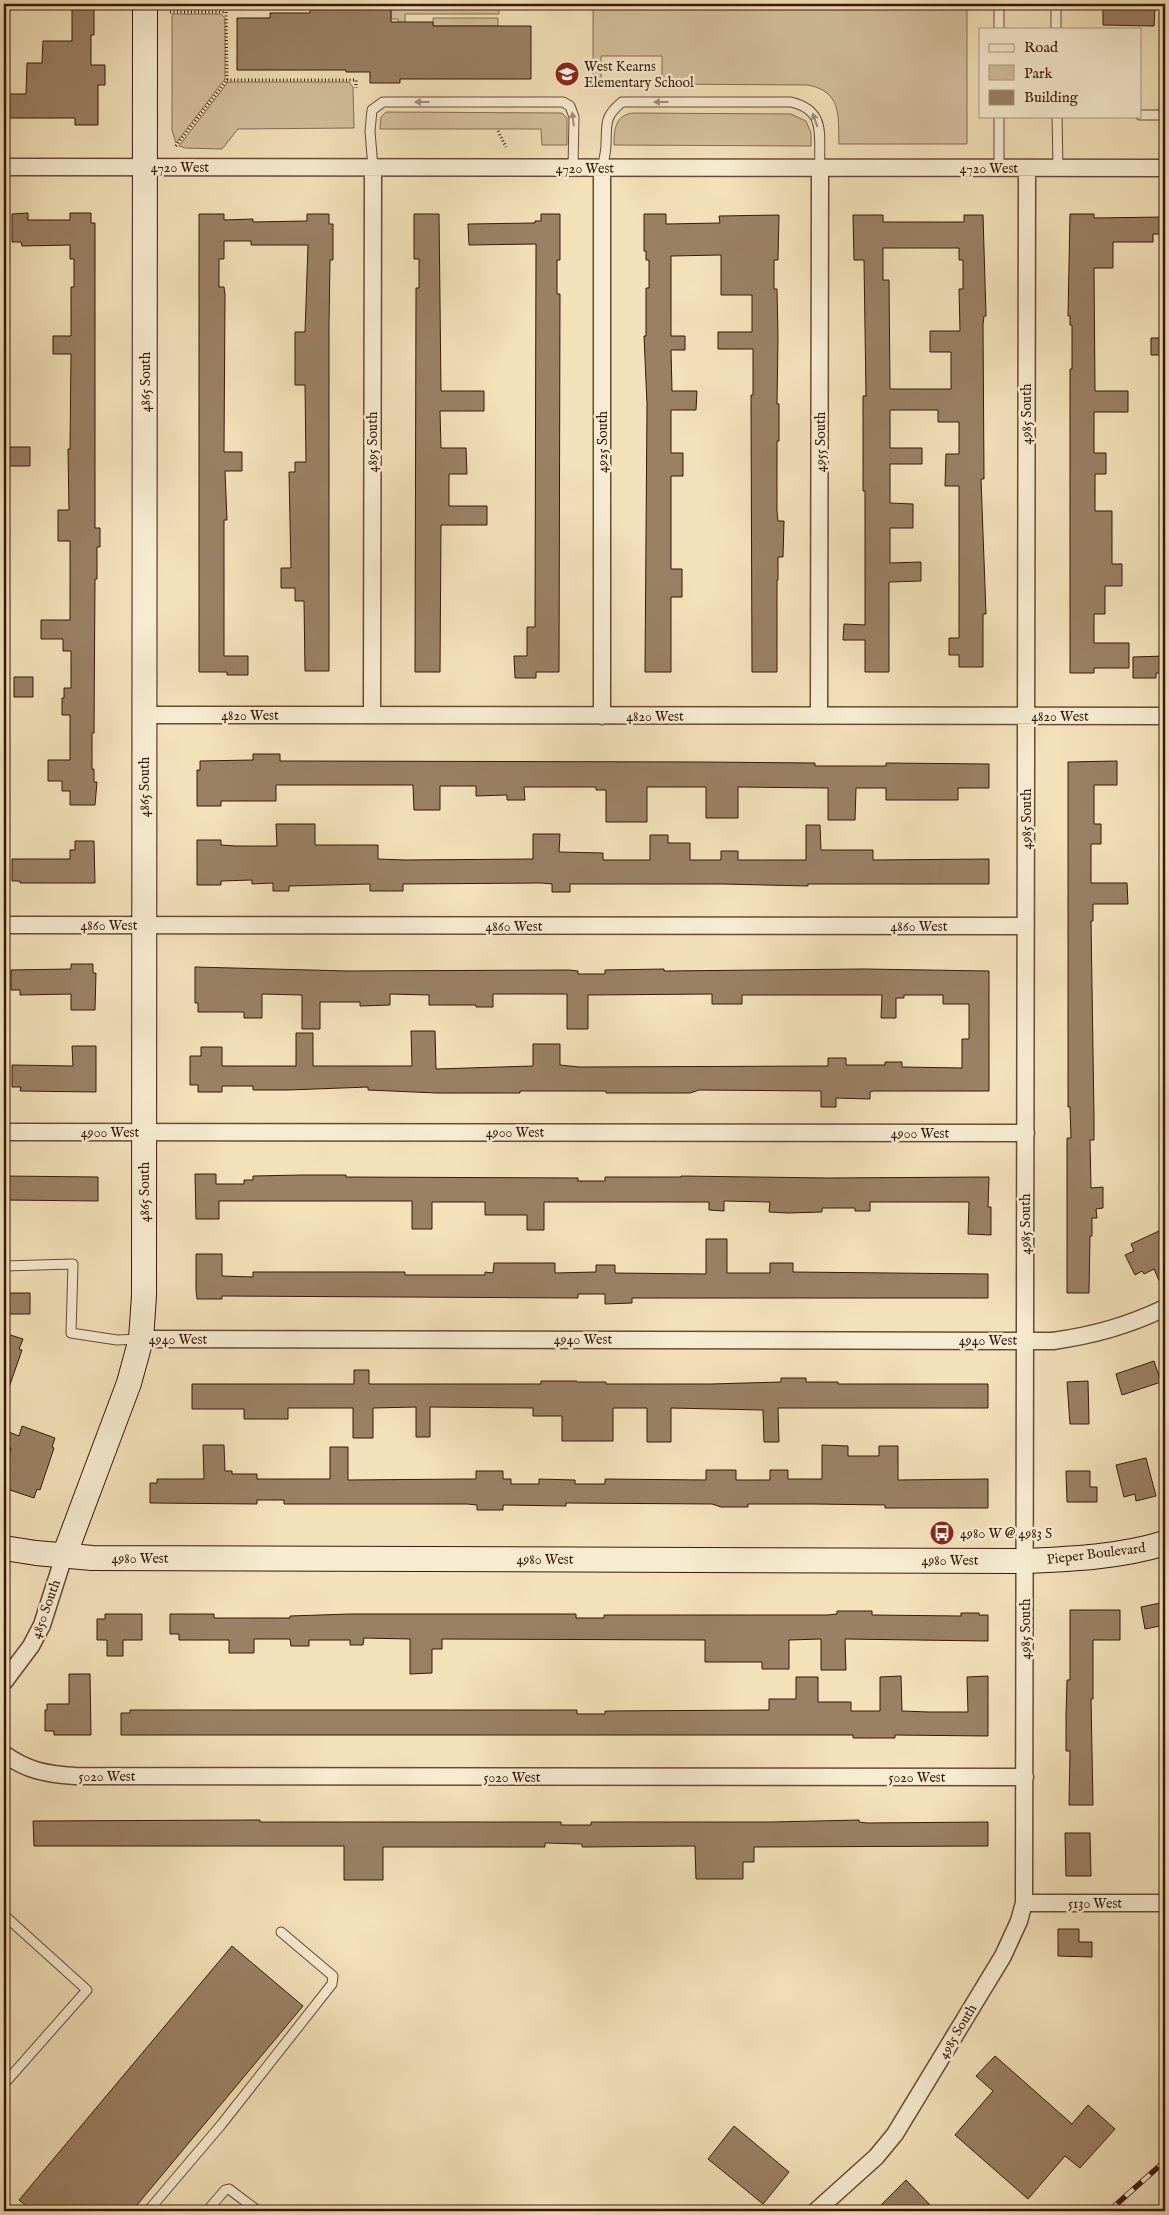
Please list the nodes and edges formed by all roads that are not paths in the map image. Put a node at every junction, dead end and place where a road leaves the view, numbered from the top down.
1 (145, 4) edge
2 (999, 4) edge
3 (1056, 4) edge
4 (999, 28) edge
5 (1056, 28) edge
6 (1142, 115) edge
7 (1165, 115) edge
8 (999, 118) edge
9 (1057, 118) edge
10 (4, 167) edge
11 (145, 167) junction
12 (373, 168) junction
13 (573, 168) junction
14 (602, 168) junction
15 (820, 168) junction
16 (999, 168) junction
17 (1027, 168) junction
18 (1058, 168) junction
19 (1165, 168) edge
20 (144, 715) junction
21 (372, 715) junction
22 (602, 716) junction
23 (819, 716) junction
24 (1026, 716) junction
25 (1165, 716) edge
26 (4, 925) edge
27 (144, 925) junction
28 (1025, 926) junction
29 (4, 1132) edge
30 (144, 1132) junction
31 (1026, 1133) junction
32 (4, 1266) edge
33 (1165, 1308) edge
34 (141, 1338) junction
35 (1024, 1341) junction
36 (1165, 1543) edge
37 (4, 1548) edge
38 (64, 1556) junction
39 (1026, 1561) junction
40 (4, 1682) edge
41 (4, 1754) edge
42 (1025, 1778) junction
43 (1024, 1902) junction
44 (1165, 1903) edge
45 (4, 1915) edge
46 (281, 1932) dead end
47 (4, 2084) edge
48 (148, 2211) edge
49 (208, 2211) edge
50 (258, 2211) edge
51 (816, 2211) edge

1 - 11 street, 4865 South
2 - 4 lane
3 - 5 lane
6 - 7 lane
8 - 16 lane
9 - 18 lane
10 - 11 street, 4720 West
11 - 12 street, 4720 West
11 - 20 street, 4865 South
12 - 13 street, 4720 West
13 -> 12 lane
12 - 21 street, 4895 South
13 - 14 street, 4720 West
14 - 15 street, 4720 West
15 -> 14 lane
14 - 22 street, 4925 South
15 - 16 street, 4720 West
15 - 23 street, 4955 South
16 - 17 street, 4720 West
17 - 18 street, 4720 West
17 - 24 street, 4985 South
18 - 19 street, 4720 West
20 - 21 street, 4820 West
20 - 27 street, 4865 South
21 - 22 street, 4820 West
22 - 23 street, 4820 West
23 - 24 street, 4820 West
24 - 25 street, 4820 West
24 - 28 street, 4985 South
26 - 27 street, 4860 West
27 - 28 street, 4860 West
27 - 30 street, 4865 South
28 - 31 street, 4985 South
29 - 30 street, 4900 West
30 - 31 street, 4900 West
30 - 34 street, 4865 South
31 - 35 street, 4985 South
32 - 34 lane
33 - 35 street, 4940 West
34 - 35 street, 4940 West
34 - 38 street, 4865 South
35 - 39 street, 4985 South
36 - 39 street, Pieper Boulevard
37 - 38 street, 4980 West
38 - 39 street, 4980 West
38 - 40 street, 4850 South
39 - 42 street, 4985 South
41 - 42 street, 5020 West
42 - 43 street, 4985 South
43 - 44 street, 5130 West
43 - 51 street, 4985 South
45 - 47 lane
46 - 48 lane
49 - 50 lane

